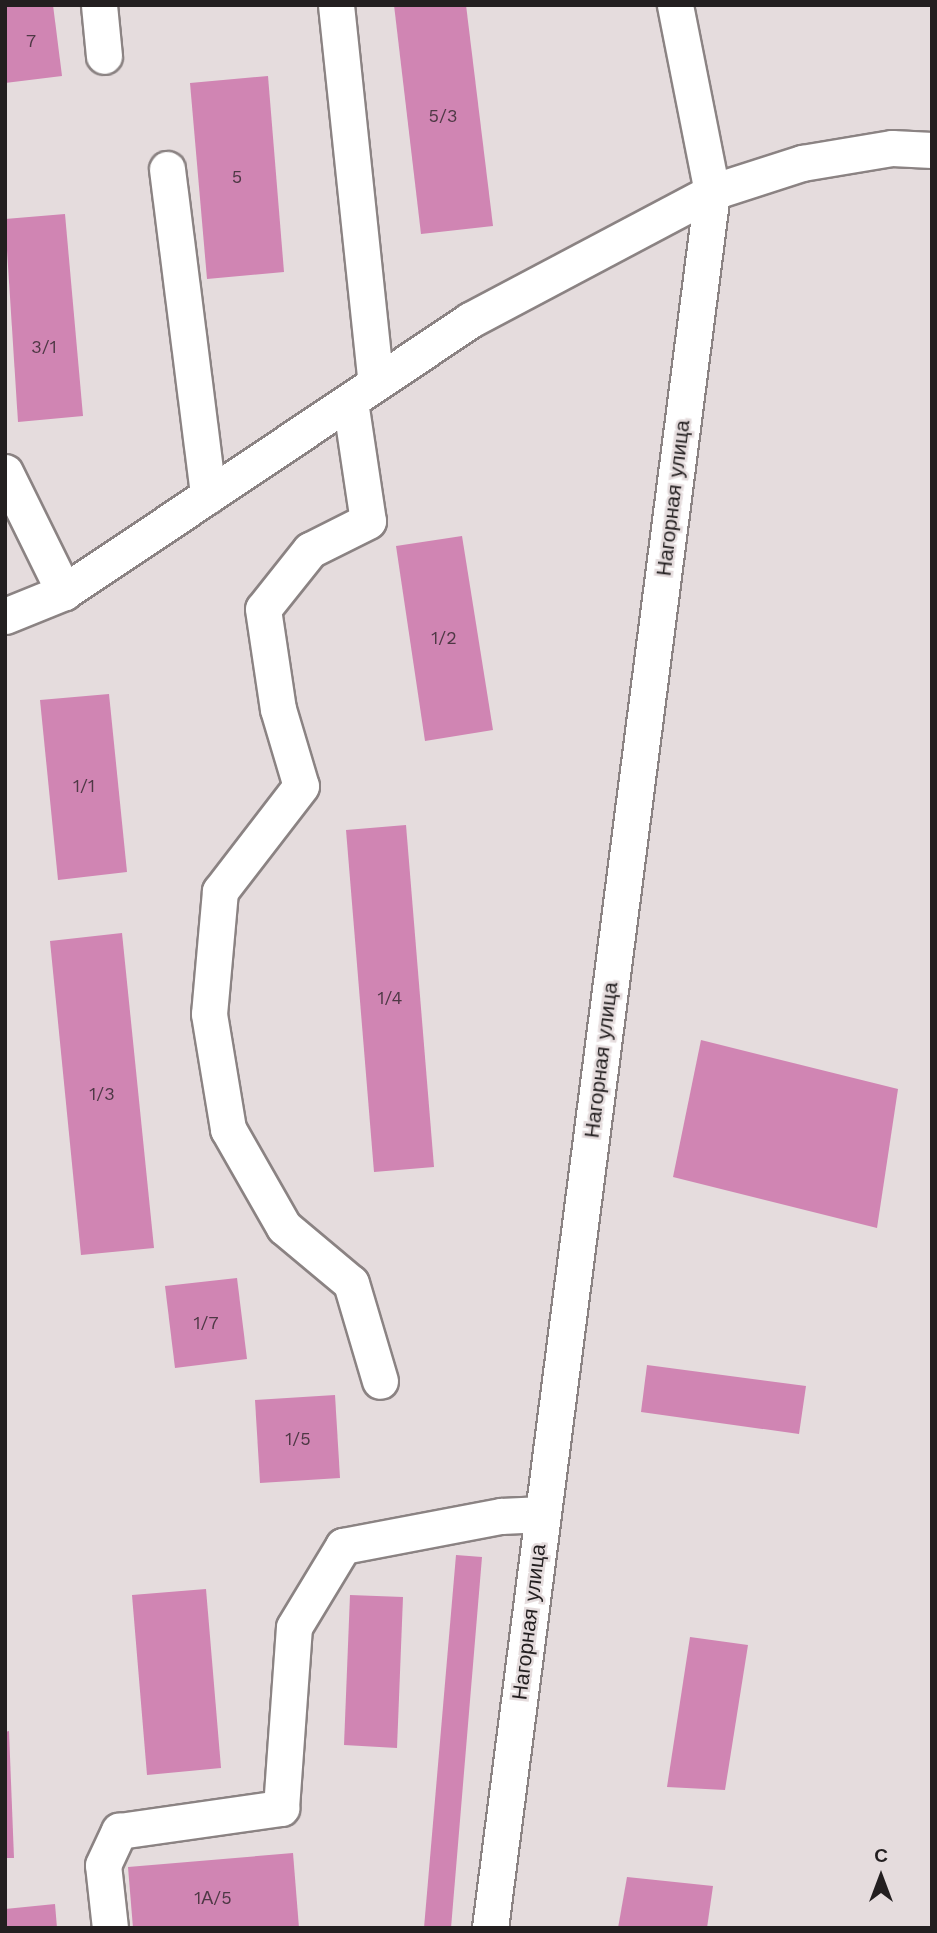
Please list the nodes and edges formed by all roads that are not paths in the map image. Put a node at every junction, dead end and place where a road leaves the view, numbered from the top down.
1 (99, 5) edge
2 (336, 5) edge
3 (675, 5) edge
4 (104, 56) dead end
5 (932, 150) edge
6 (167, 169) dead end
7 (712, 192) junction
8 (363, 392) junction
9 (5, 472) edge
10 (208, 495) junction
11 (64, 592) junction
12 (5, 616) edge
13 (380, 1381) dead end
14 (543, 1514) junction
15 (110, 1928) edge
16 (490, 1928) edge

1 - 4 street
2 - 8 street
3 - 7 street, Нагорная улица
5 - 7 street
6 - 10 street
7 - 8 street
7 - 14 street, Нагорная улица
8 - 10 street
8 - 13 street
9 - 11 street
10 - 11 street
11 - 12 street
14 - 15 street
14 - 16 street, Нагорная улица

